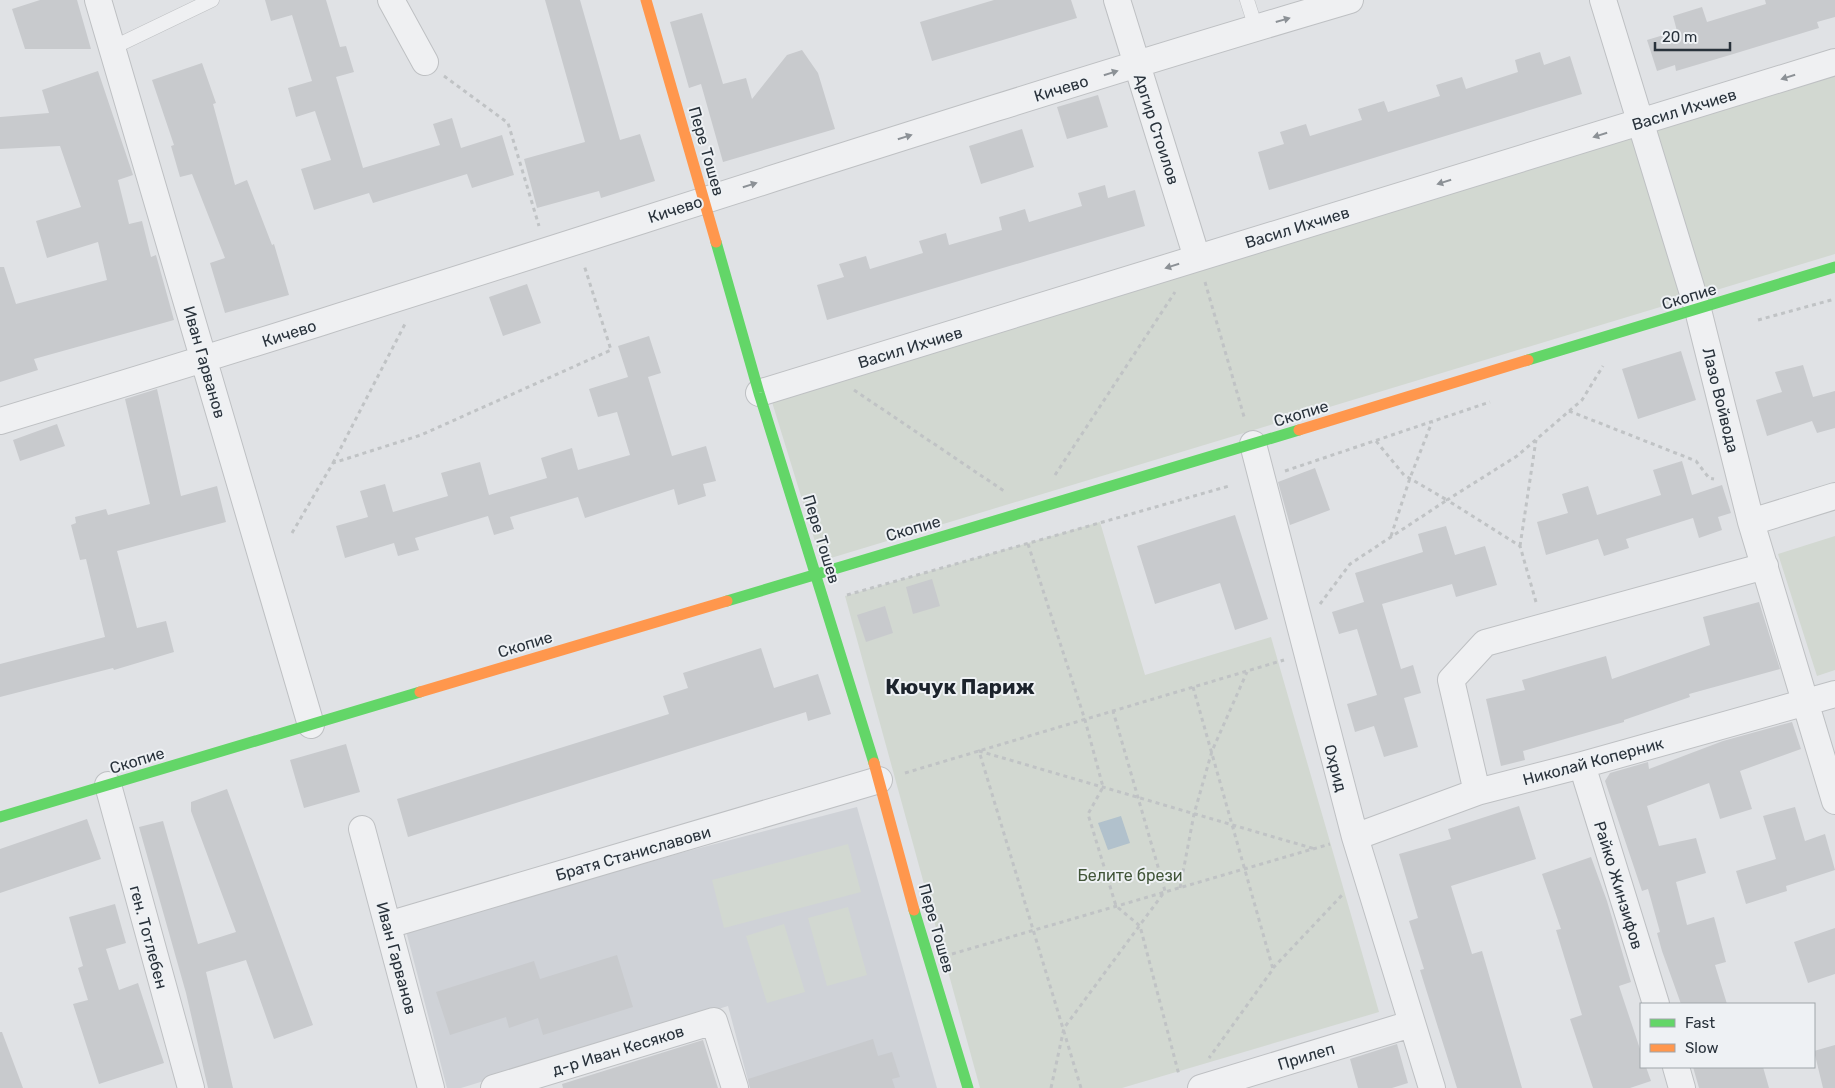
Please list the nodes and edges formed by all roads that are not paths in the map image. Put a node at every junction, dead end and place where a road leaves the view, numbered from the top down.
1 (98, 0) edge
2 (212, 0) edge
3 (391, 0) edge
4 (646, 0) edge
5 (1117, 0) edge
6 (1247, 0) edge
7 (1350, 0) edge
8 (1603, 0) edge
9 (1256, 28) junction
10 (112, 48) junction
11 (425, 62) road end
12 (1835, 62) edge
13 (1136, 65) junction
14 (1640, 122) junction
15 (704, 200) junction
16 (1197, 258) junction
17 (1835, 268) edge
18 (1698, 310) junction
19 (204, 360) junction
20 (759, 393) junction
21 (0, 421) edge
22 (1253, 444) junction
23 (1835, 496) edge
24 (1751, 522) junction
25 (1765, 566) junction
26 (816, 574) junction
27 (1835, 694) edge
28 (1807, 702) junction
29 (311, 725) junction
30 (1582, 765) junction
31 (878, 780) junction
32 (108, 786) junction
33 (1476, 792) junction
34 (1835, 800) edge
35 (0, 818) edge
36 (362, 829) dead end
37 (1355, 837) junction
38 (388, 925) junction
39 (1656, 1003) edge
40 (1411, 1024) junction
41 (1676, 1068) edge
42 (1196, 1077) edge
43 (190, 1088) edge
44 (431, 1088) edge
45 (494, 1088) edge
46 (735, 1088) edge
47 (968, 1088) edge
48 (1432, 1088) edge
49 (1682, 1088) edge

1 - 10 street, Иван Гарванов
2 - 10 lane
3 - 11 street
4 - 15 street, Пере Тошев
5 - 13 street, Аргир Стоилов
6 - 9 lane
9 -> 7 street, Кичево
8 - 14 street, Лазо Войвода
9 - 13 street, Кичево
10 - 19 street, Иван Гарванов
12 -> 14 street, Васил Ихчиев
15 -> 13 street, Кичево
13 - 16 street, Аргир Стоилов
14 -> 16 street, Васил Ихчиев
14 - 18 street, Лазо Войвода
15 - 19 street, Кичево
15 - 20 street, Пере Тошев
16 -> 20 street, Васил Ихчиев
17 - 18 street, Скопие
18 - 22 street, Скопие
18 - 24 street, Лазо Войвода
19 - 21 street, Кичево
19 - 29 street, Иван Гарванов
20 - 26 street, Пере Тошев
22 - 26 street, Скопие
22 - 37 street, Охрид
23 - 24 street
24 - 25 street, Лазо Войвода
25 - 28 street, Лазо Войвода
25 - 33 street
26 - 29 street, Скопие
26 - 31 street, Пере Тошев
27 - 28 street, Николай Коперник
28 - 30 street, Николай Коперник
28 - 34 street, Лазо Войвода
29 - 32 street, Скопие
30 - 33 street, Николай Коперник
30 - 39 street, Райко Жинзифов
31 - 38 street, Братя Станиславови
31 - 47 street, Пере Тошев
32 - 35 street, Скопие
32 - 43 street, ген. Тотлебен
33 - 37 street, Николай Коперник
36 - 38 street, Иван Гарванов
37 - 40 street, Охрид
38 - 44 street, Иван Гарванов
40 - 42 street, Прилеп
40 - 48 street, Охрид
41 - 49 street
45 - 46 street, д-р Иван Кесяков

